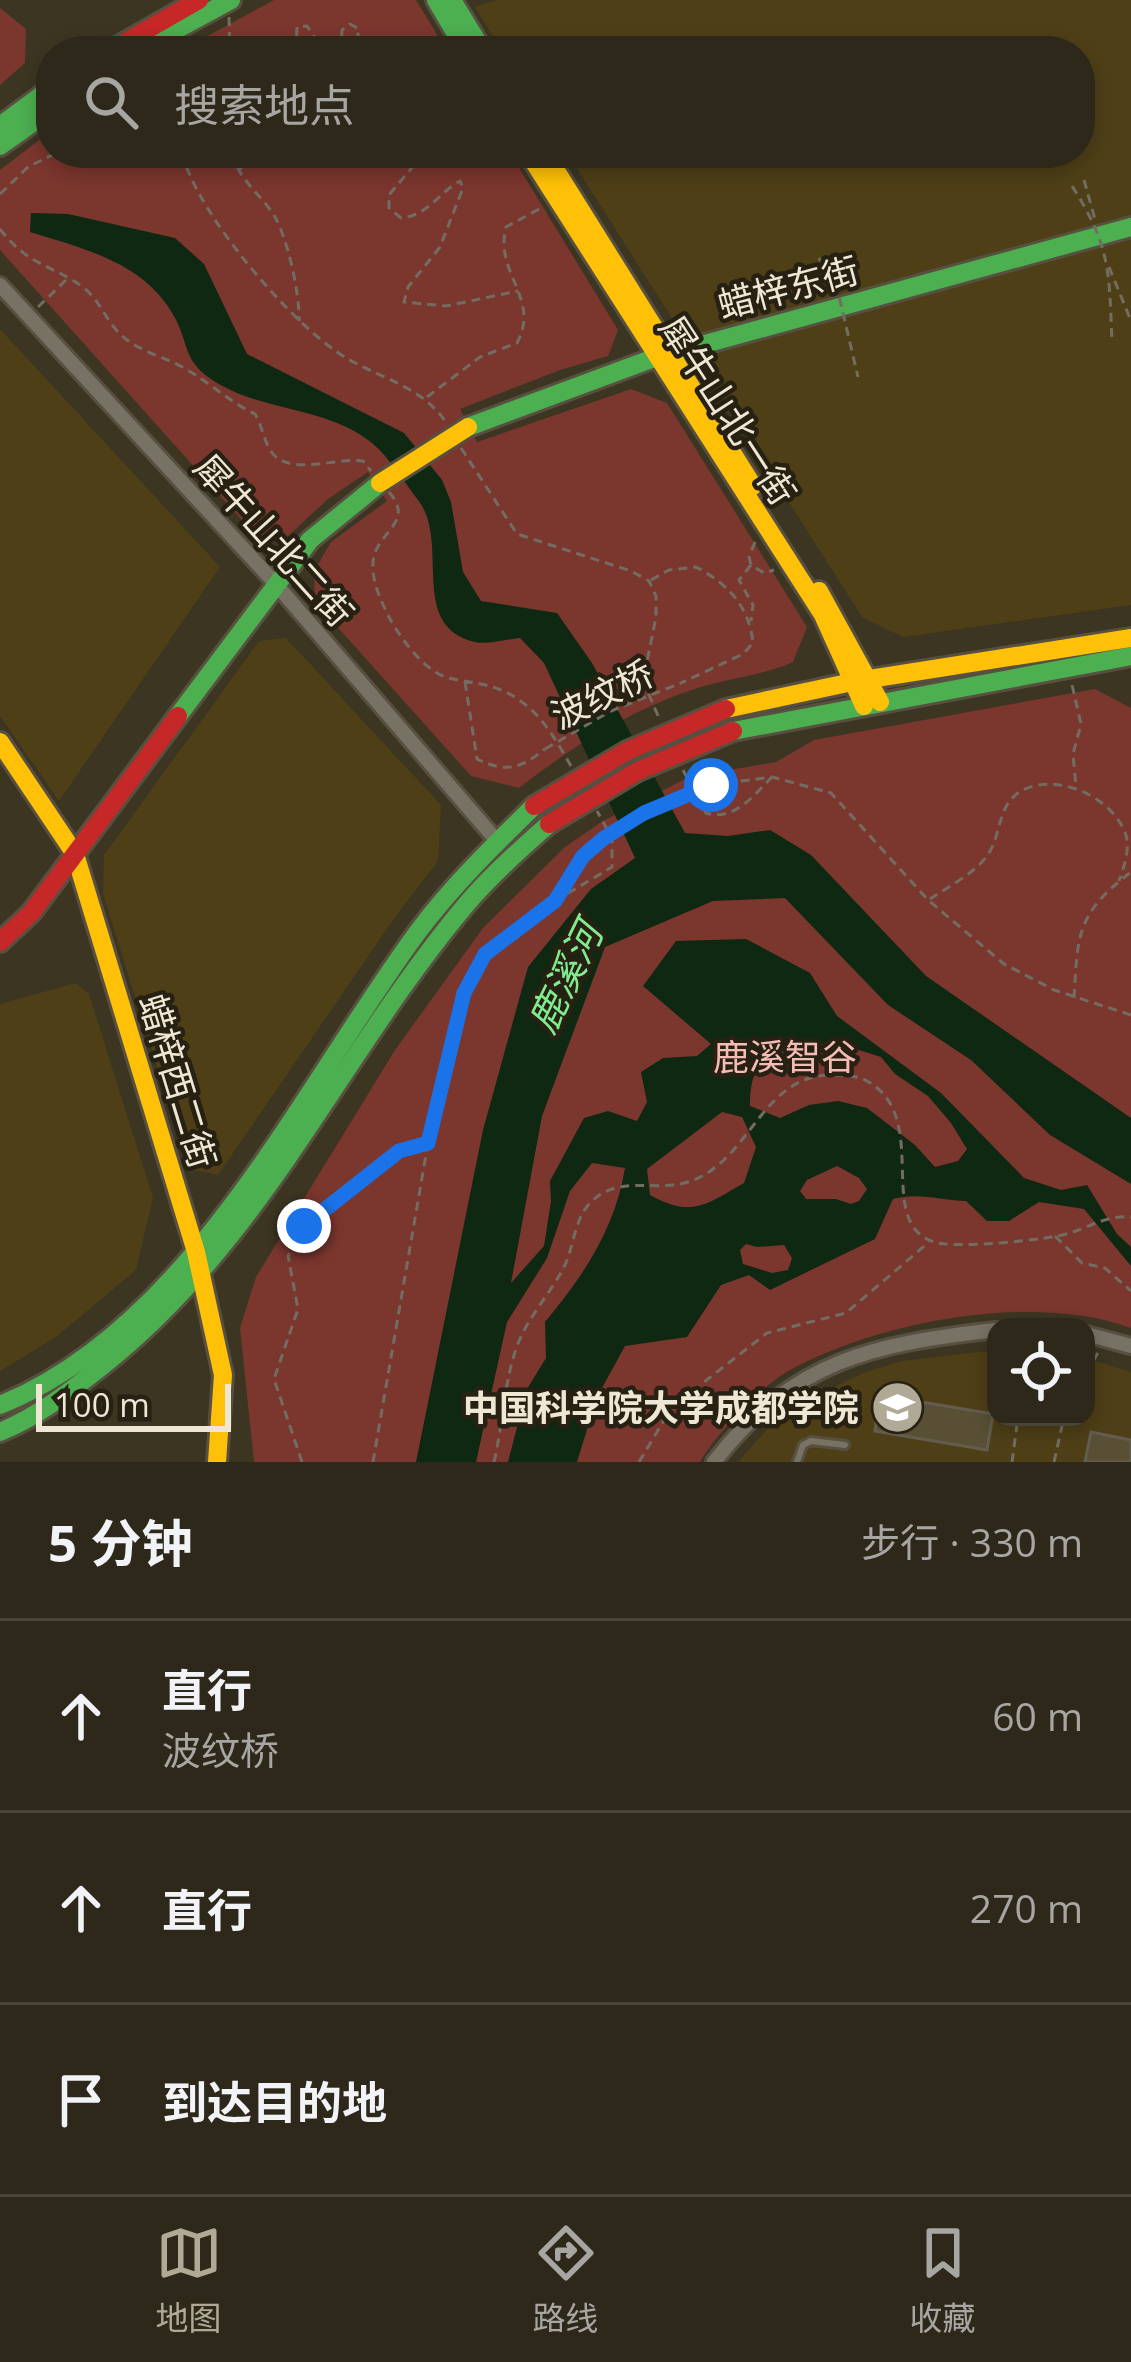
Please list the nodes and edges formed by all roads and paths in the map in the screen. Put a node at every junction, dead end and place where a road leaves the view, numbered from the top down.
1 (199, 0) edge
2 (230, 0) edge
3 (436, 0) edge
4 (452, 0) edge
5 (136, 36) edge
6 (164, 36) edge
7 (230, 36) edge
8 (297, 36) edge
9 (314, 36) edge
10 (341, 36) edge
11 (357, 36) edge
12 (457, 36) edge
13 (474, 36) edge
14 (36, 99) edge
15 (36, 121) edge
16 (0, 126) edge
17 (0, 146) edge
18 (36, 163) edge
19 (188, 168) edge
20 (412, 168) edge
21 (537, 168) edge
22 (554, 168) edge
23 (238, 170) edge
24 (1084, 180) dead end
25 (1072, 186) dead end
26 (0, 194) edge
27 (557, 200) junction
28 (1097, 225) junction
29 (1131, 227) edge
30 (0, 229) edge
31 (819, 258) dead end
32 (1108, 267) junction
33 (67, 279) junction
34 (0, 285) edge
35 (518, 291) junction
36 (29, 316) junction
37 (1131, 321) edge
38 (299, 322) junction
39 (1112, 341) dead end
40 (661, 356) junction
41 (858, 377) dead end
42 (425, 399) junction
43 (446, 423) dead end
44 (463, 435) junction
45 (380, 482) junction
46 (757, 540) dead end
47 (751, 565) junction
48 (776, 570) dead end
49 (649, 581) junction
50 (275, 583) junction
51 (751, 623) junction
52 (1131, 638) edge
53 (1131, 656) edge
54 (1065, 668) junction
55 (464, 679) junction
56 (863, 680) junction
57 (872, 704) junction
58 (661, 721) dead end
59 (0, 742) edge
60 (679, 760) dead end
61 (571, 766) dead end
62 (772, 777) junction
63 (1076, 789) junction
64 (592, 802) dead end
65 (497, 842) junction
66 (75, 854) junction
67 (1131, 872) edge
68 (1119, 881) junction
69 (928, 900) junction
70 (555, 901) junction
71 (0, 942) edge
72 (1074, 998) junction
73 (1131, 1015) edge
74 (428, 1143) junction
75 (1131, 1217) edge
76 (1054, 1235) junction
77 (930, 1241) junction
78 (196, 1252) junction
79 (203, 1278) junction
80 (1131, 1291) edge
81 (987, 1331) edge
82 (1095, 1336) edge
83 (1106, 1339) junction
84 (1131, 1346) edge
85 (1095, 1358) edge
86 (0, 1405) edge
87 (1017, 1426) edge
88 (1062, 1426) edge
89 (0, 1432) edge
90 (845, 1445) dead end
91 (217, 1462) edge
92 (302, 1462) edge
93 (373, 1462) edge
94 (494, 1462) edge
95 (639, 1462) edge
96 (714, 1462) edge
97 (797, 1462) edge
98 (1012, 1462) edge
99 (1054, 1462) edge

1 - 5 street
2 - 6 street
2 - 7 path
3 - 12 street
4 - 13 street
8 - 9 path
10 - 11 path
14 - 16 street
15 - 17 street
18 - 26 path
19 - 38 path
20 - 35 path
21 - 27 street, 犀牛山北一街
22 - 40 street, 犀牛山北一街
23 - 38 path
24 - 28 path, bridge
25 - 28 path, bridge
27 - 35 path
27 - 40 street, 犀牛山北一街
28 - 32 path, bridge
29 - 40 street, 蜡梓东街
30 - 33 path
31 - 41 path, bridge
32 - 37 path
32 - 39 path, bridge
33 - 36 path
33 - 45 path
34 - 36 street, 犀牛山北二街
35 - 42 path
36 - 50 street, 犀牛山北二街
38 - 42 path
40 - 44 street, 蜡梓东街
40 - 56 street, 犀牛山北一街
42 - 43 path
44 - 45 street, 蜡梓东街, bridge
44 - 49 path
45 - 50 street, 蜡梓东街
45 - 55 path
46 - 47 path
47 - 48 path
47 - 51 path
49 - 51 path
49 - 58 path
50 - 65 street, 犀牛山北二街
50 - 66 street, 蜡梓东街
51 - 55 path, 波纹桥, bridge
52 - 56 street
53 - 54 street
54 - 57 street
54 - 63 path
55 - 61 path
56 - 57 street, 犀牛山北一街
56 - 65 street, bridge
57 - 79 street, bridge
59 - 66 street, 蜡梓西二街
60 - 62 path
62 - 69 path
62 - 70 path, bridge
63 - 68 path
63 - 69 path
64 - 70 path
65 - 78 street
66 - 71 street, 蜡梓东街
66 - 78 street, 蜡梓西二街
67 - 68 path
68 - 72 path
69 - 72 path
70 - 74 path
72 - 73 path
74 - 92 path
74 - 93 path
75 - 76 path
76 - 77 path
76 - 80 path
77 - 94 path
77 - 95 path
78 - 79 street, 蜡梓西二街
78 - 86 street
79 - 89 street
79 - 91 street, 蜡梓西二街
81 - 96 street
82 - 83 street
83 - 84 street
83 - 85 path
87 - 98 path
88 - 99 path
90 - 97 lane

